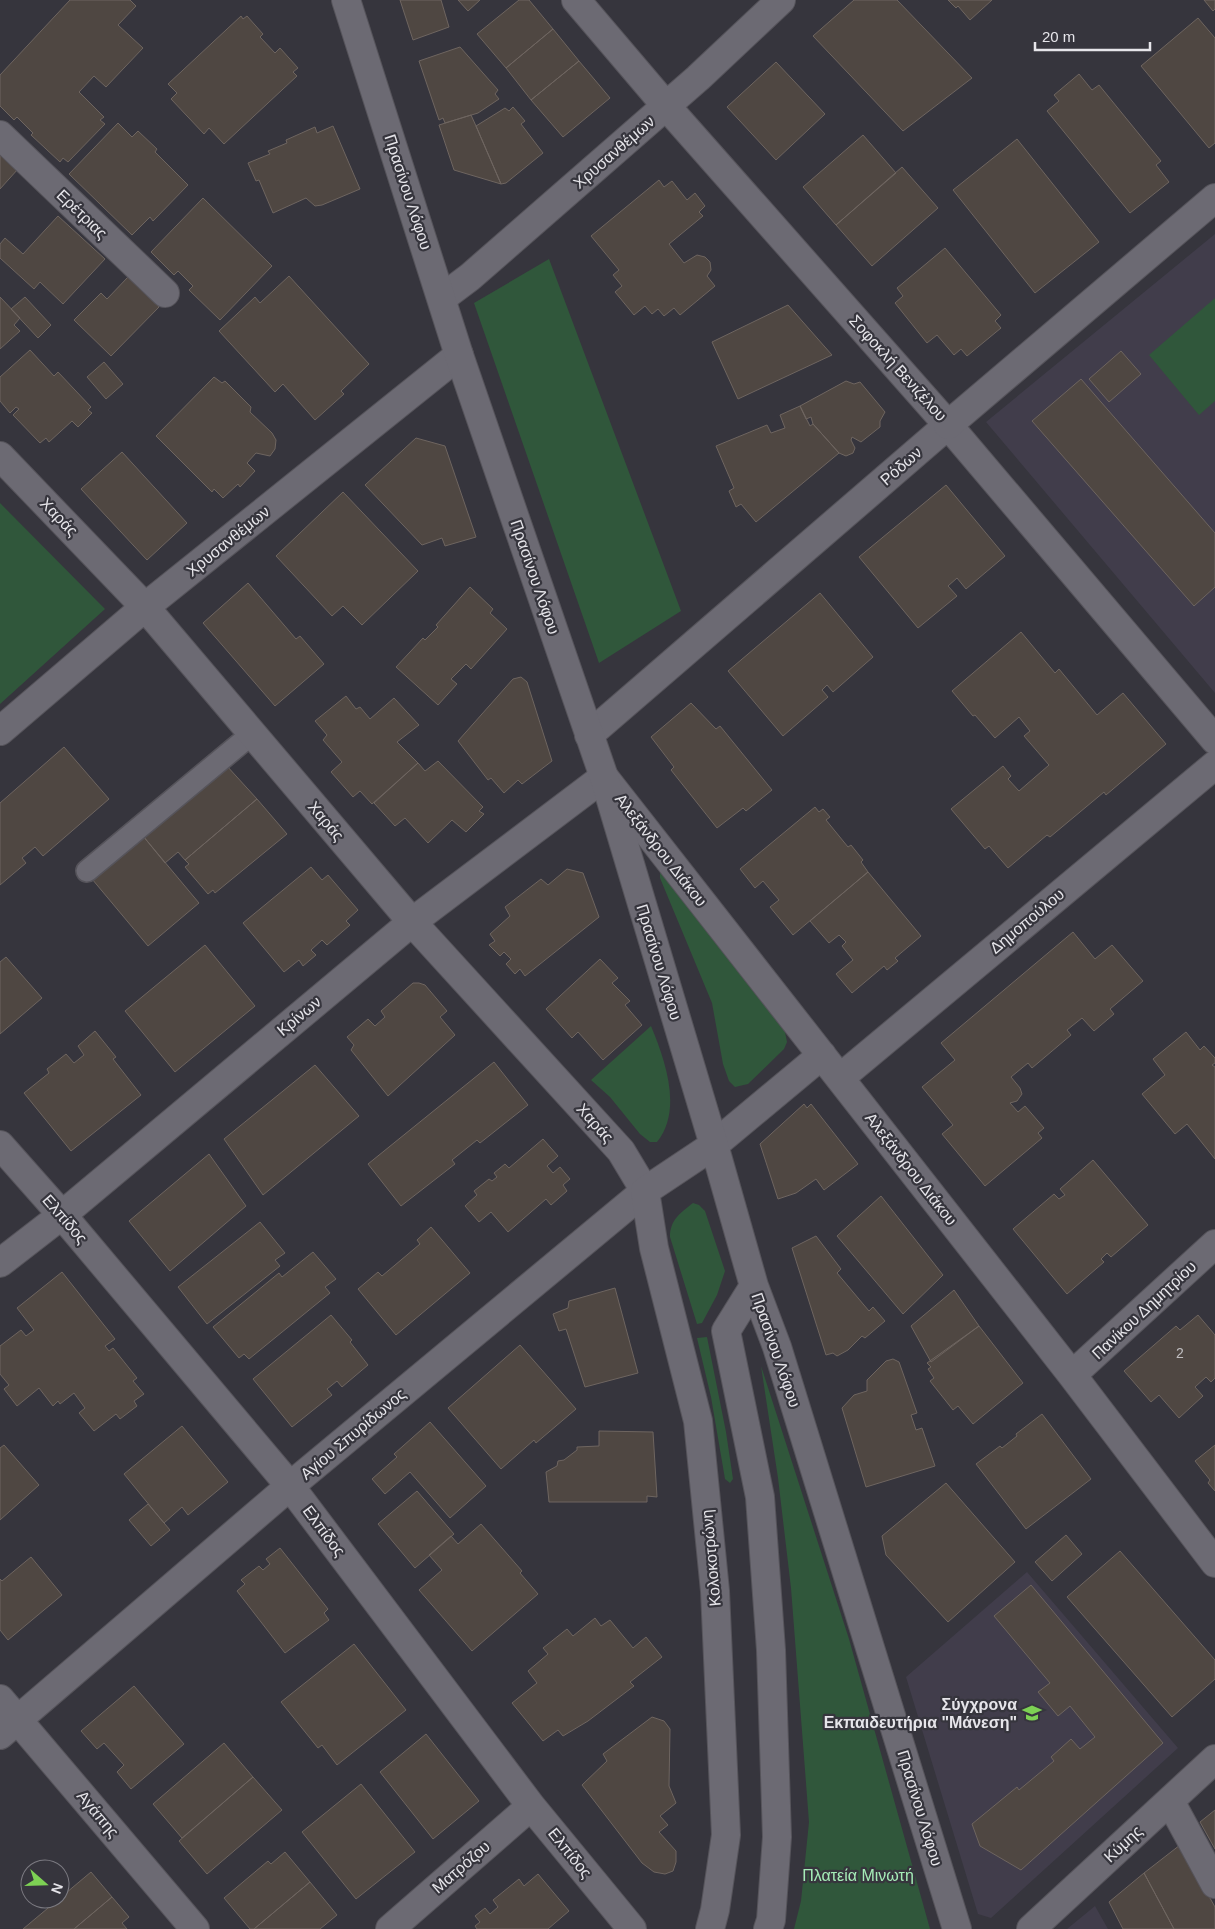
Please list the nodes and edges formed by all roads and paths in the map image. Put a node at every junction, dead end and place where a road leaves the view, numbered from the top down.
1 (346, 0) edge
2 (576, 0) edge
3 (781, 0) edge
4 (666, 106) junction
5 (0, 135) edge
6 (1215, 198) edge
7 (165, 293) dead end
8 (442, 298) junction
9 (459, 355) junction
10 (948, 425) junction
11 (0, 456) edge
12 (145, 607) junction
13 (0, 731) edge
14 (253, 733) junction
15 (589, 735) junction
16 (1215, 740) edge
17 (1215, 765) edge
18 (604, 776) junction
19 (87, 872) dead end
20 (412, 922) junction
21 (822, 1055) junction
22 (840, 1078) junction
23 (0, 1145) edge
24 (714, 1145) junction
25 (645, 1191) junction
26 (62, 1215) junction
27 (1215, 1244) edge
28 (0, 1263) edge
29 (754, 1286) junction
30 (1072, 1375) junction
31 (290, 1486) junction
32 (1215, 1563) edge
33 (0, 1699) edge
34 (9, 1727) edge
35 (1215, 1759) edge
36 (1170, 1801) junction
37 (531, 1806) junction
38 (1215, 1884) edge
39 (196, 1929) edge
40 (390, 1929) edge
41 (632, 1929) edge
42 (710, 1929) edge
43 (768, 1929) edge
44 (957, 1929) edge
45 (1031, 1929) edge

1 - 8 street, Πρασίνου Λόφου
2 - 4 street, Σοφοκλή Βενιζέλου
3 - 4 street, Χρυσανθέμων
4 - 8 street, Χρυσανθέμων
4 - 10 street, Σοφοκλή Βενιζέλου
5 - 7 street, Ερέτριας
6 - 10 street, Ρόδων
8 - 9 street, Πρασίνου Λόφου
9 - 12 street, Χρυσανθέμων
9 - 15 street, Πρασίνου Λόφου
10 - 15 street, Ρόδων
10 - 16 street, Σοφοκλή Βενιζέλου
11 - 12 street, Χαράς
12 - 13 street, Χρυσανθέμων
12 - 14 street, Χαράς
14 - 19 lane
14 - 20 street, Χαράς
15 - 18 street, Πρασίνου Λόφου
17 - 22 street, Δημοπούλου
18 - 20 street, Κρίνων
18 - 21 street, Αλεξάνδρου Διάκου
18 - 24 street, Πρασίνου Λόφου
20 - 25 street, Χαράς
20 - 26 street, Κρίνων
21 - 22 street, Αλεξάνδρου Διάκου
21 - 24 street
22 - 30 street, Αλεξάνδρου Διάκου
23 - 26 street, Ελπίδος
24 - 25 street, Αγίου Σπυρίδωνος
24 - 29 street, Πρασίνου Λόφου
25 - 31 street, Αγίου Σπυρίδωνος
25 - 42 street, Κολοκοτρώνη
26 - 28 street, Κρίνων
26 - 31 street, Ελπίδος
27 - 30 street, Πανίκου Δημητρίου
29 - 43 street
29 - 44 street, Πρασίνου Λόφου
30 - 32 street, Αλεξάνδρου Διάκου
31 - 34 street, Αγίου Σπυρίδωνος
31 - 37 street, Ελπίδος
33 - 34 street, Αγάπης
34 - 39 street, Αγάπης
35 - 36 street, Κύμης
36 - 38 street
36 - 45 street, Κύμης
37 - 40 street, Ματρόζου
37 - 41 street, Ελπίδος

